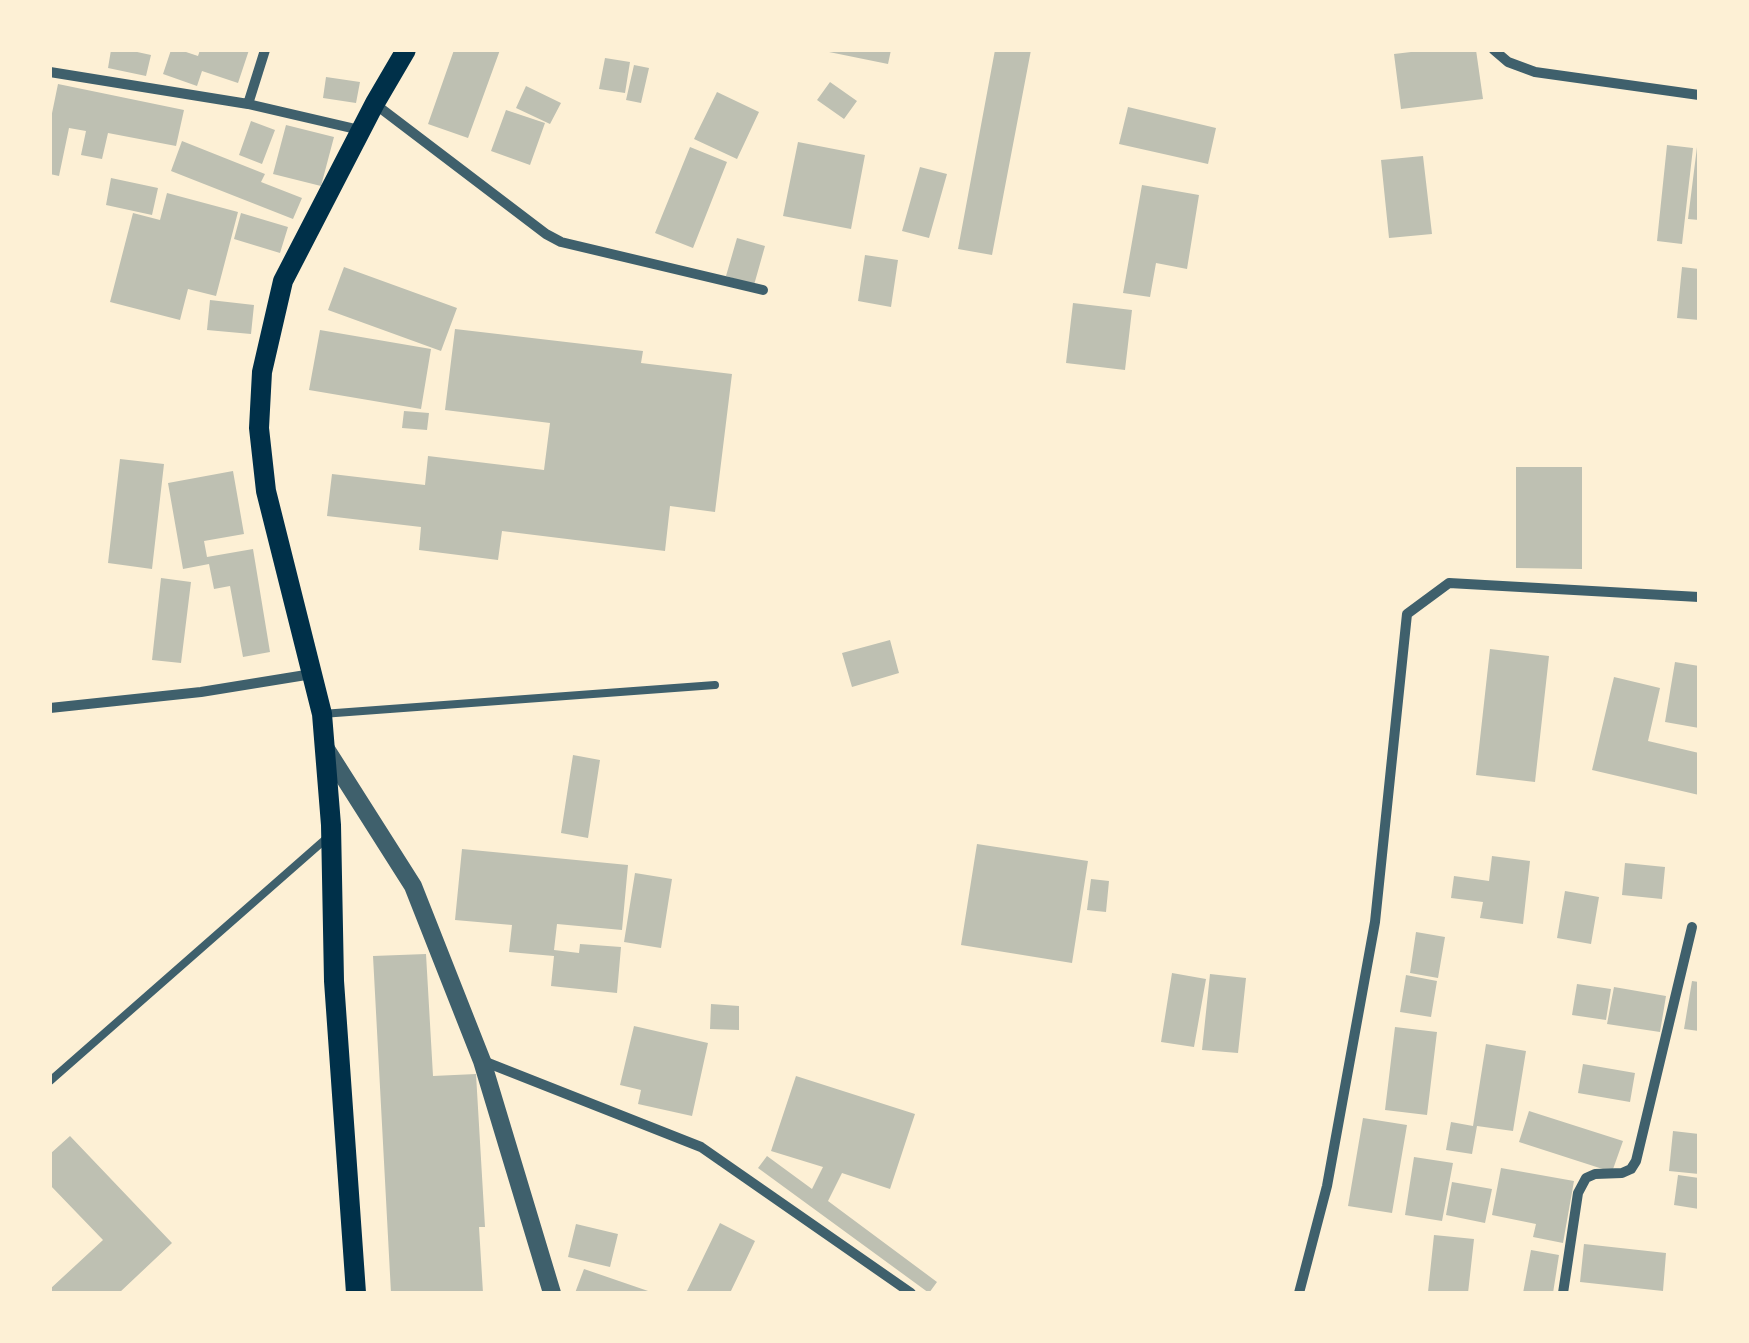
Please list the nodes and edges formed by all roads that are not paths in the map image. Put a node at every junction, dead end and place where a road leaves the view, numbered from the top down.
1 (265, 50) edge
2 (406, 50) edge
3 (1494, 50) edge
4 (50, 72) edge
5 (1699, 96) edge
6 (248, 104) junction
7 (374, 104) junction
8 (361, 130) junction
9 (763, 290) dead end
10 (1699, 597) edge
11 (313, 674) junction
12 (715, 686) dead end
13 (50, 708) edge
14 (322, 714) junction
15 (326, 749) junction
16 (332, 834) junction
17 (1692, 927) dead end
18 (482, 1061) junction
19 (50, 1081) edge
20 (356, 1293) edge
21 (552, 1293) edge
22 (911, 1293) edge
23 (1299, 1293) edge
24 (1563, 1293) edge

1 - 6 street
2 - 7 main road
3 - 5 street
4 - 6 street
6 - 8 street
7 - 8 main road
7 - 9 street
8 - 11 main road
10 - 23 street
11 - 13 street
11 - 14 main road
12 - 14 lane
14 - 15 main road
15 - 16 main road
15 - 18 street
16 - 19 lane
16 - 20 main road
17 - 24 street
18 - 21 street
18 - 22 street

